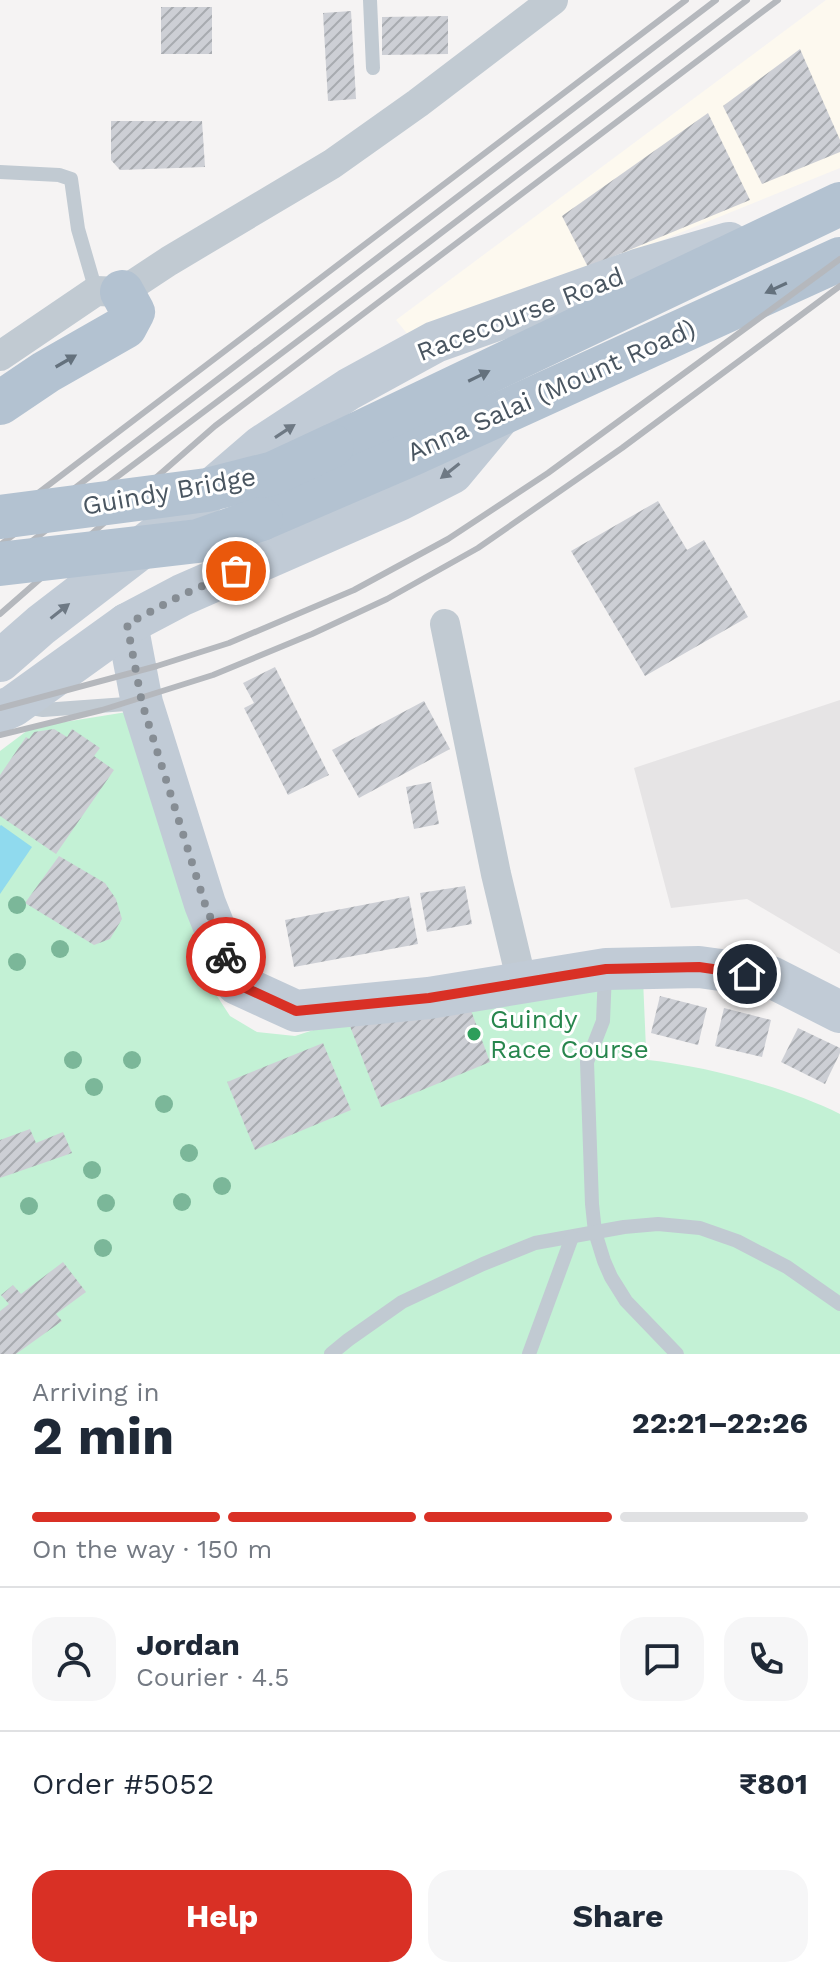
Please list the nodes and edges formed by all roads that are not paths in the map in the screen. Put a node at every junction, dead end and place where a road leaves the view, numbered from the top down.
1 (370, 0) edge
2 (553, 0) edge
3 (373, 68) dead end
4 (0, 172) edge
5 (840, 204) edge
6 (799, 223) junction
7 (840, 259) edge
8 (109, 292) junction
9 (0, 356) edge
10 (0, 403) edge
11 (502, 413) junction
12 (332, 446) joint
13 (0, 517) edge
14 (261, 519) joint
15 (0, 564) edge
16 (127, 624) junction
17 (445, 624) dead end
18 (0, 661) edge
19 (142, 703) junction
20 (6, 709) edge
21 (606, 969) junction
22 (522, 983) junction
23 (840, 1012) edge
24 (595, 1232) junction
25 (572, 1237) junction
26 (840, 1304) edge
27 (331, 1354) edge
28 (529, 1354) edge
29 (677, 1354) edge

1 - 3 lane
2 - 8 street
4 - 8 lane
5 - 6 main road, Anna Salai (Mount Road)
12 -> 6 main road, Anna Salai (Mount Road)
18 -> 6 main road, Racecourse Road
7 -> 11 main road, Anna Salai (Mount Road)
8 - 9 street
10 -> 8 main road
11 - 14 main road, Anna Salai (Mount Road)
11 -> 16 main road
12 - 13 main road, Guindy Bridge, bridge
14 - 15 main road, Guindy Bridge, bridge
16 - 19 main road
16 - 20 main road
17 - 22 street
19 - 20 lane
19 - 22 main road
21 - 22 main road
21 - 23 main road
21 - 24 lane
24 - 25 lane
24 - 26 lane
24 - 29 lane
25 - 27 lane
25 - 28 lane

